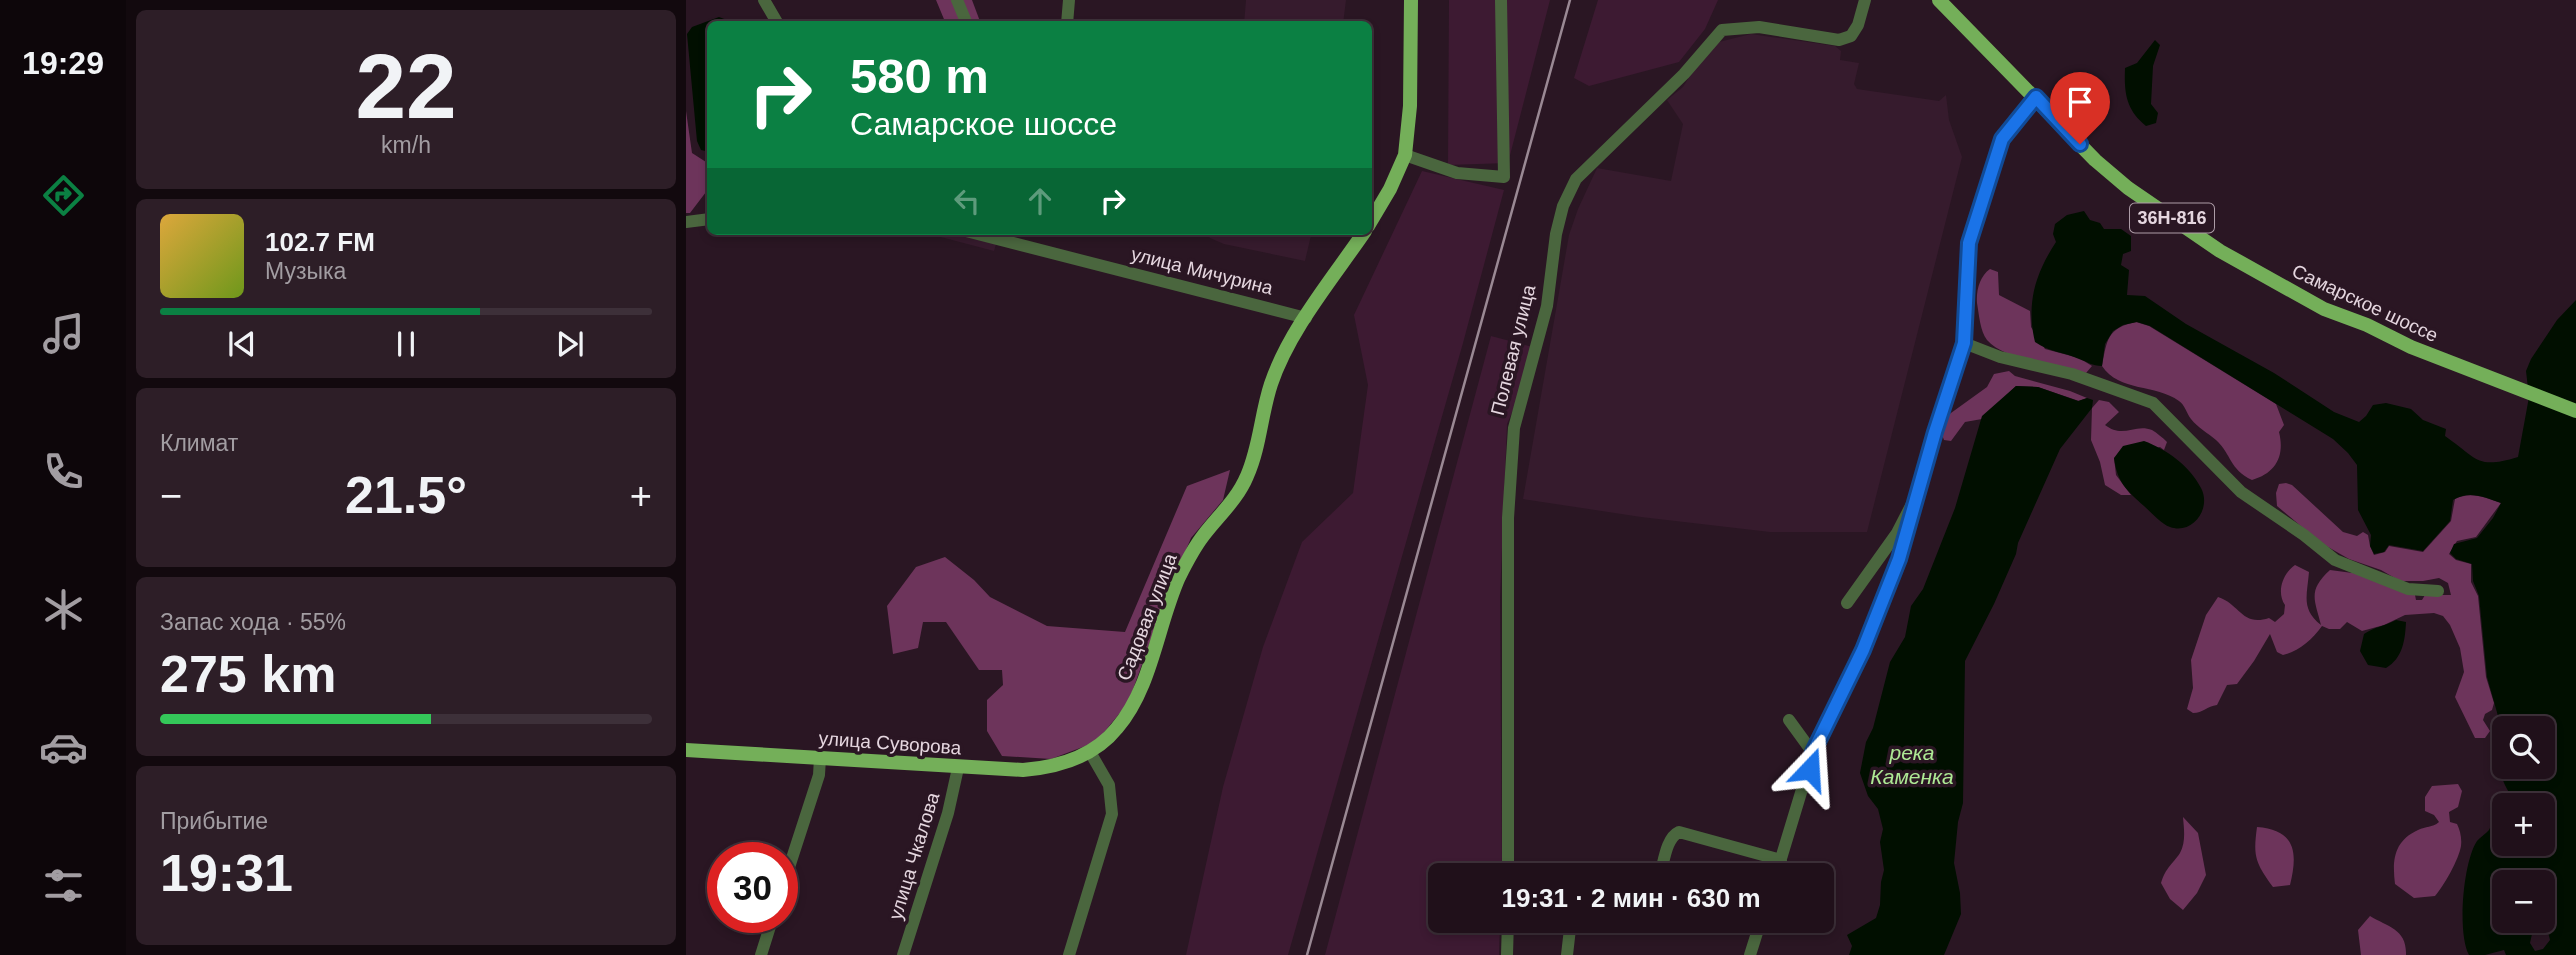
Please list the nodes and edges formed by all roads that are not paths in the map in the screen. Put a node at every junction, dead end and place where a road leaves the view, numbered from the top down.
1 (957, 0) edge
2 (1069, 0) edge
3 (1411, 0) edge
4 (1501, 0) edge
5 (1865, 0) edge
6 (1939, 0) edge
7 (770, 2) edge
8 (777, 21) edge
9 (966, 21) edge
10 (1067, 21) edge
11 (2036, 97) junction
12 (1405, 155) junction
13 (707, 219) edge
14 (1372, 220) edge
15 (686, 222) edge
16 (982, 235) edge
17 (1362, 235) edge
18 (1306, 318) junction
19 (1964, 343) junction
20 (2576, 411) edge
21 (1917, 494) junction
22 (2438, 591) dead end
23 (1847, 604) dead end
24 (1789, 720) dead end
25 (686, 750) edge
26 (1090, 752) junction
27 (1813, 752) junction
28 (820, 758) junction
29 (958, 768) junction
30 (797, 842) edge
31 (1781, 860) junction
32 (1508, 863) edge
33 (1664, 863) edge
34 (1780, 863) edge
35 (768, 933) edge
36 (1508, 933) edge
37 (1570, 933) edge
38 (1757, 933) edge
39 (761, 955) edge
40 (903, 955) edge
41 (1069, 955) edge
42 (1507, 955) edge
43 (1567, 955) edge
44 (1750, 955) edge

1 - 9 street
2 - 10 street
3 - 12 main road
4 - 12 street
5 - 32 street, Полевая улица
6 - 11 main road, Самарское шоссе / 36Н-816
7 - 8 street
11 - 19 street
11 - 20 main road, Самарское шоссе / 36Н-816
12 - 14 main road
13 - 15 street
16 - 18 street, улица Мичурина
17 - 18 main road, Садовая улица
18 - 26 main road, Садовая улица
19 - 21 street
19 - 22 street
21 - 23 street
21 - 27 street
24 - 27 street
25 - 28 main road, улица Суворова
26 - 29 main road, улица Суворова
26 - 41 street
27 - 31 street
28 - 29 main road, улица Суворова
28 - 30 street
29 - 40 street, улица Чкалова
31 - 33 street
31 - 34 street
35 - 39 street
36 - 42 street
37 - 43 street
38 - 44 street

